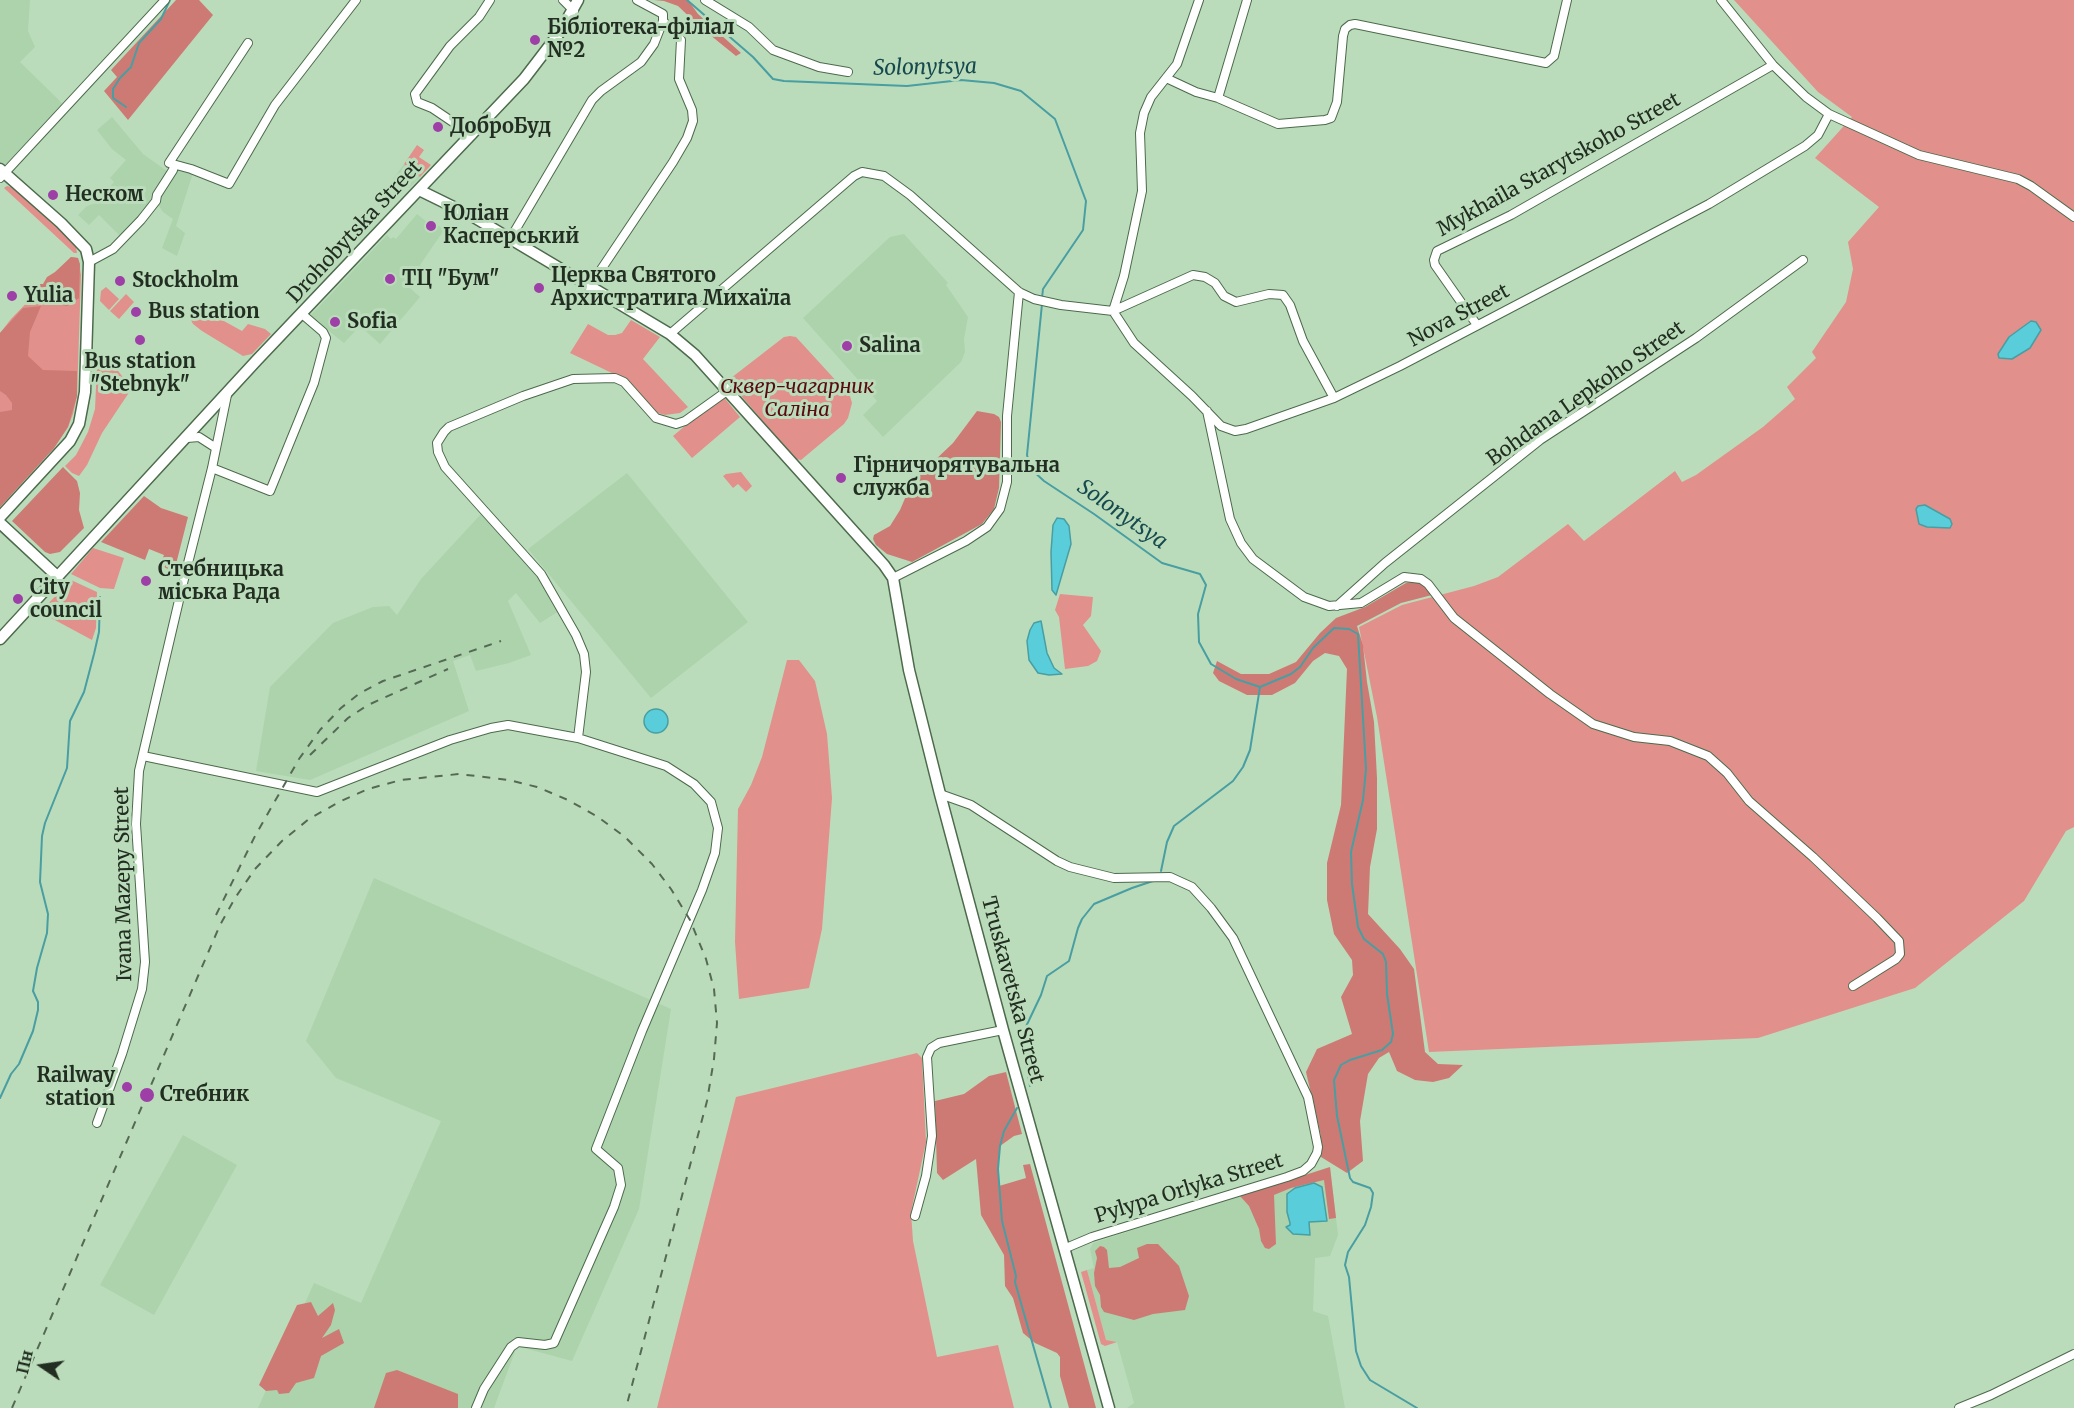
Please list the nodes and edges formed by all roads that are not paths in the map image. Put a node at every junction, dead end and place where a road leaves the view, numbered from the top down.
1 (165, 0) edge
2 (356, 0) edge
3 (490, 0) edge
4 (563, 0) edge
5 (637, 0) edge
6 (705, 0) edge
7 (1199, 0) edge
8 (1247, 0) edge
9 (1567, 0) edge
10 (1721, 0) edge
11 (576, 5) edge
12 (663, 21) junction
13 (248, 43) dead end
14 (1773, 65) junction
15 (848, 72) dead end
16 (1166, 78) junction
17 (1218, 98) junction
18 (1829, 114) junction
19 (472, 135) junction
20 (174, 165) junction
21 (2, 174) edge
22 (420, 190) junction
23 (2074, 217) edge
24 (510, 238) junction
25 (1803, 260) dead end
26 (90, 262) junction
27 (590, 286) junction
28 (1019, 292) junction
29 (1113, 311) junction
30 (302, 314) junction
31 (1477, 325) junction
32 (670, 334) junction
33 (727, 391) junction
34 (227, 395) junction
35 (1334, 398) junction
36 (1207, 411) junction
37 (187, 438) junction
38 (216, 448) junction
39 (212, 468) junction
40 (0, 517) edge
41 (0, 523) edge
42 (58, 577) junction
43 (893, 578) junction
44 (1336, 607) junction
45 (0, 639) edge
46 (578, 738) junction
47 (143, 756) junction
48 (940, 794) junction
49 (1853, 986) dead end
50 (1003, 1030) junction
51 (97, 1123) dead end
52 (915, 1216) dead end
53 (1066, 1248) junction
54 (2074, 1354) edge
55 (476, 1408) edge
56 (1110, 1408) edge
57 (1959, 1408) edge

1 - 21 street
2 - 20 street
3 - 19 street
4 - 11 street
5 - 12 street
6 - 15 street
7 - 16 street
8 - 17 street
9 - 17 street
10 - 14 street
11 - 19 street, Drohobytska Street
12 - 24 street
12 - 27 street
13 - 20 street
14 - 18 street
14 - 31 street, Mykhaila Starytskoho Street
16 - 17 street
16 - 29 street
18 - 23 street
18 - 31 street, Nova Street
19 - 22 street, Drohobytska Street
20 - 26 street
21 - 26 street
22 - 24 street, Truskavetska Street
22 - 30 street, Drohobytska Street
24 - 27 street, Truskavetska Street
25 - 44 street, Bohdana Lepkoho Street
26 - 40 street
27 - 32 street, Truskavetska Street
28 - 29 street
28 - 32 street
28 - 43 street
29 - 35 street
29 - 36 street, Nova Street
30 - 34 street, Drohobytska Street
30 - 39 street
31 - 35 street, Nova Street
32 - 33 street, Truskavetska Street
33 - 43 street, Truskavetska Street
33 - 46 street
34 - 37 street, Drohobytska Street
34 - 38 street, Ivana Mazepy Street
35 - 36 street, Nova Street
36 - 44 street
37 - 38 street
37 - 42 street, Drohobytska Street
38 - 39 street, Ivana Mazepy Street
39 - 47 street, Ivana Mazepy Street
41 - 42 street
42 - 45 street, Drohobytska Street
43 - 48 street, Truskavetska Street
44 - 49 street
46 - 47 street
46 - 55 street
47 - 51 street, Ivana Mazepy Street
48 - 50 street, Truskavetska Street
48 - 53 street, Pylypa Orlyka Street
50 - 52 street
50 - 53 street, Truskavetska Street
53 - 56 street, Truskavetska Street
54 - 57 street

